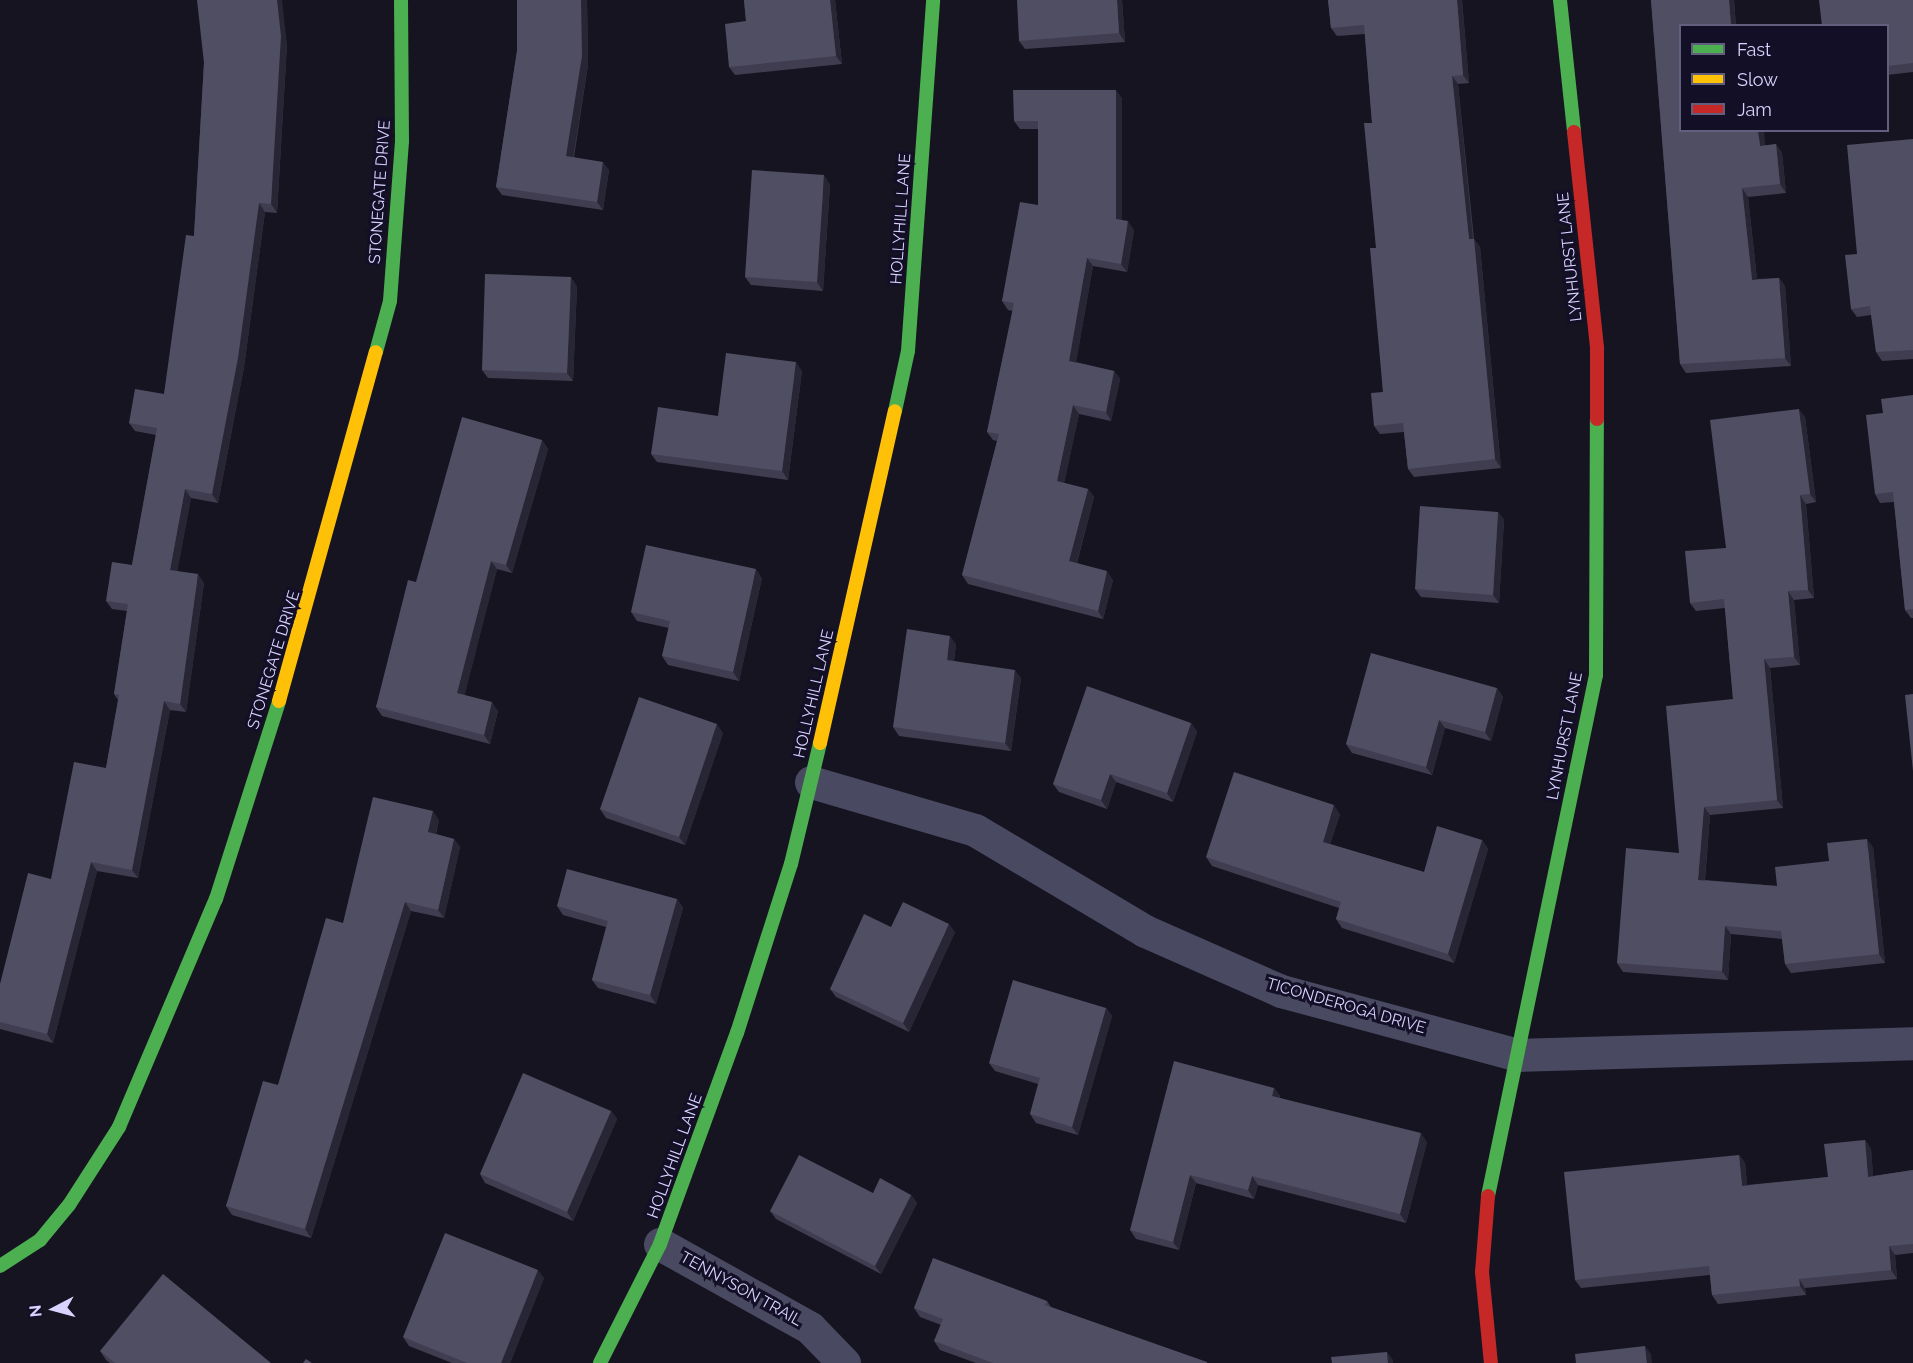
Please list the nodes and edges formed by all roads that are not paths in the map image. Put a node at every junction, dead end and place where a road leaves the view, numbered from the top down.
1 (401, 0) edge
2 (933, 0) edge
3 (1560, 0) edge
4 (811, 782) junction
5 (1913, 1043) edge
6 (1518, 1055) junction
7 (660, 1244) junction
8 (0, 1266) edge
9 (600, 1363) edge
10 (844, 1363) edge
11 (1491, 1363) edge

1 - 8 street, STONEGATE DRIVE
2 - 4 street, HOLLYHILL LANE
3 - 6 street, LYNHURST LANE
4 - 6 street, TICONDEROGA DRIVE
4 - 7 street, HOLLYHILL LANE
5 - 6 street, TICONDEROGA DRIVE
6 - 11 street, LYNHURST LANE
7 - 9 street, HOLLYHILL LANE
7 - 10 street, TENNYSON TRAIL

